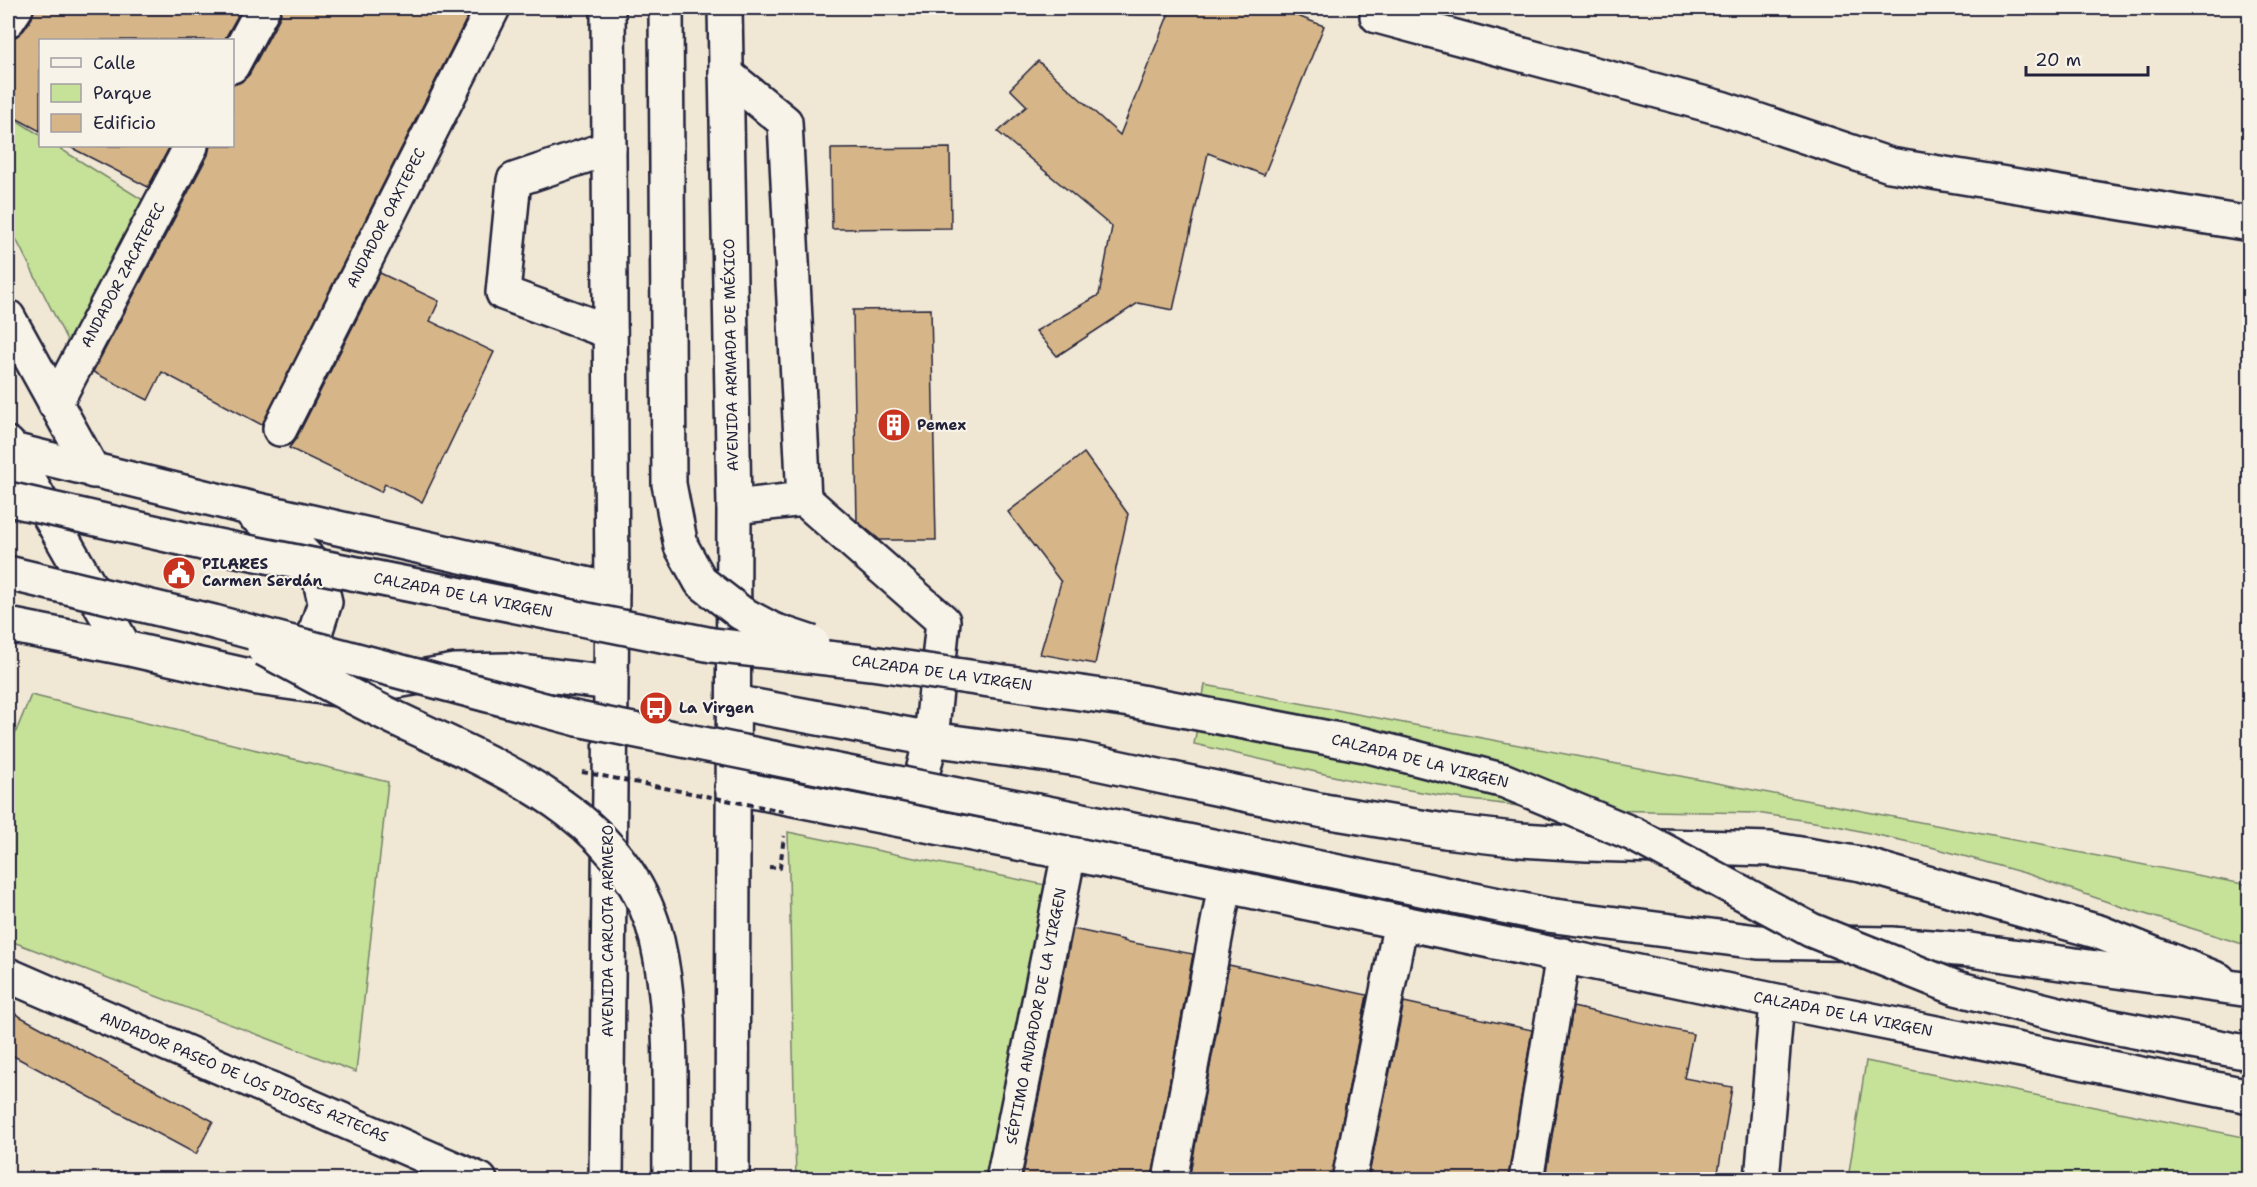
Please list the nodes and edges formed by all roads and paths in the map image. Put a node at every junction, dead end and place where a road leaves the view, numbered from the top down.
1 (16, 8) edge
2 (263, 8) edge
3 (493, 8) edge
4 (608, 8) edge
5 (666, 8) edge
6 (725, 8) edge
7 (1381, 8) edge
8 (8, 20) edge
9 (234, 62) edge
10 (726, 74) junction
11 (189, 147) edge
12 (609, 148) junction
13 (2250, 224) edge
14 (8, 317) edge
15 (610, 332) junction
16 (55, 404) junction
17 (280, 429) dead end
18 (9, 448) edge
19 (93, 471) junction
20 (8, 499) edge
21 (804, 499) junction
22 (245, 507) junction
23 (734, 507) junction
24 (8, 573) edge
25 (612, 590) junction
26 (214, 622) junction
27 (10, 629) edge
28 (125, 648) junction
29 (871, 663) junction
30 (258, 678) junction
31 (610, 683) junction
32 (733, 702) junction
33 (931, 739) junction
34 (580, 772) dead end
35 (732, 787) junction
36 (788, 812) dead end
37 (911, 821) junction
38 (1069, 853) junction
39 (1225, 885) junction
40 (1401, 922) junction
41 (1563, 955) junction
42 (8, 975) edge
43 (2246, 990) edge
44 (1778, 1001) junction
45 (2250, 1053) edge
46 (2250, 1096) edge
47 (480, 1179) edge
48 (606, 1179) edge
49 (670, 1179) edge
50 (732, 1179) edge
51 (1003, 1179) edge
52 (1170, 1179) edge
53 (1349, 1179) edge
54 (1526, 1179) edge
55 (1762, 1179) edge

1 - 8 main road
2 - 9 main road
3 - 17 main road, ANDADOR OAXTEPEC
4 - 12 main road
5 - 29 main road, bridge
6 - 10 main road, AVENIDA ARMADA DE MÉXICO
7 - 13 main road
10 - 21 main road
10 - 23 main road, AVENIDA ARMADA DE MÉXICO
11 - 16 main road, ANDADOR ZACATEPEC
12 - 15 main road
12 - 15 main road
14 - 16 main road
15 - 25 main road
16 - 19 main road
18 - 19 main road
18 - 28 main road
19 - 22 main road
20 - 29 main road, CALZADA DE LA VIRGEN, bridge
21 - 23 main road
21 - 33 main road
22 - 25 main road
22 - 30 main road
23 - 32 main road, AVENIDA ARMADA DE MÉXICO
24 - 26 main road, bridge
25 - 31 main road
26 - 43 main road, bridge
26 - 49 main road, bridge
27 - 28 main road
28 - 30 main road
29 - 45 main road, CALZADA DE LA VIRGEN, bridge
30 - 31 main road
31 - 48 main road, AVENIDA CARLOTA ARMERO
32 - 33 main road
32 - 35 main road
33 - 37 main road
33 - 43 main road
34 - 36 path, bridge
35 - 37 main road, CALZADA DE LA VIRGEN
35 - 50 main road
37 - 38 main road, CALZADA DE LA VIRGEN
38 - 39 main road, CALZADA DE LA VIRGEN
38 - 51 main road, SÉPTIMO ANDADOR DE LA VIRGEN
39 - 40 main road, CALZADA DE LA VIRGEN
39 - 52 main road
40 - 41 main road, CALZADA DE LA VIRGEN
40 - 53 main road
41 - 44 main road, CALZADA DE LA VIRGEN
41 - 54 main road
42 - 47 main road, ANDADOR PASEO DE LOS DIOSES AZTECAS
44 - 46 main road, CALZADA DE LA VIRGEN
44 - 55 main road

